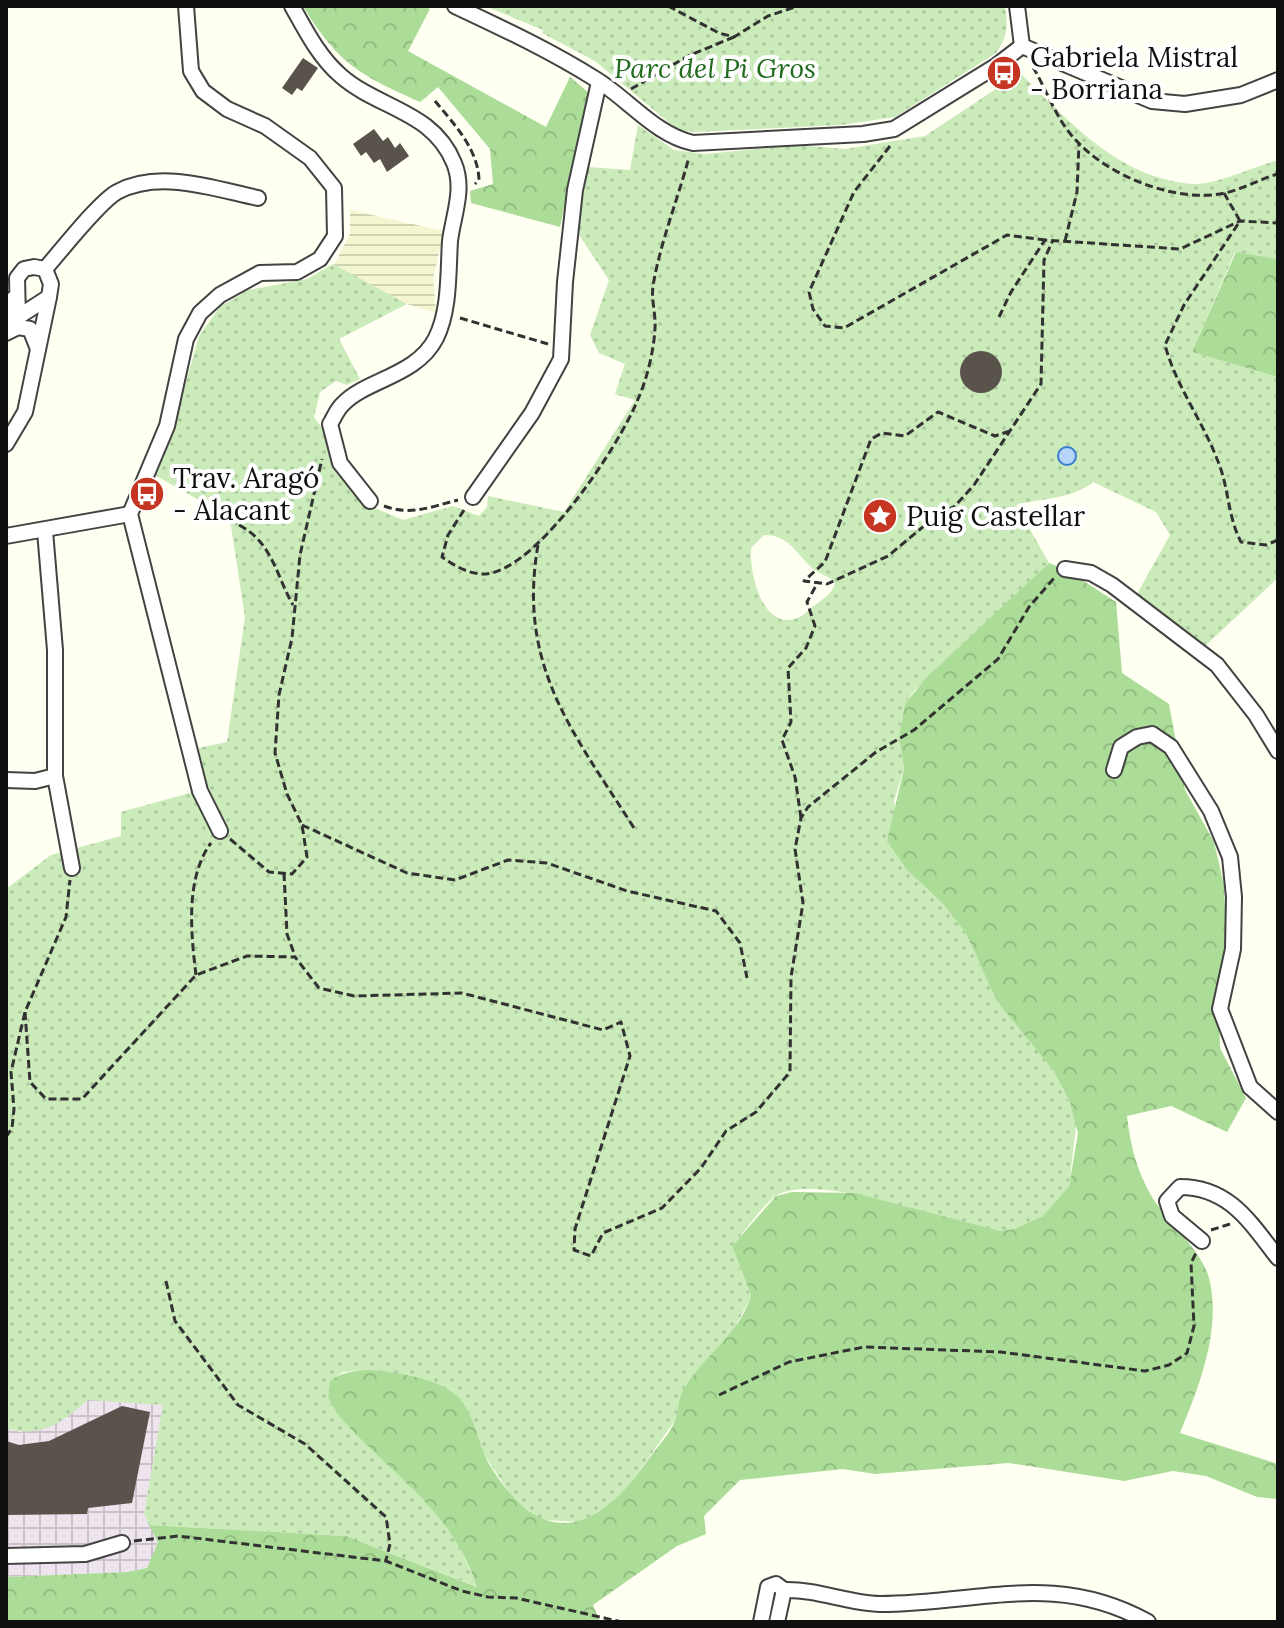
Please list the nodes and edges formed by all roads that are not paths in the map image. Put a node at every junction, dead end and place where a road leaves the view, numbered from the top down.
1 (186, 6) edge
2 (292, 6) edge
3 (455, 6) edge
4 (1017, 6) edge
5 (1022, 46) junction
6 (1278, 80) edge
7 (599, 82) junction
8 (258, 198) dead end
9 (45, 269) junction
10 (13, 280) edge
11 (49, 297) junction
12 (12, 319) edge
13 (6, 331) edge
14 (39, 358) junction
15 (6, 444) edge
16 (473, 497) road end
17 (370, 501) road end
18 (130, 514) junction
19 (45, 531) junction
20 (6, 536) edge
21 (1065, 569) road end
22 (1278, 751) edge
23 (1114, 770) dead end
24 (55, 776) junction
25 (6, 780) edge
26 (220, 831) road end
27 (72, 868) road end
28 (1278, 1112) edge
29 (1202, 1241) road end
30 (1278, 1258) edge
31 (122, 1543) road end
32 (6, 1556) edge
33 (784, 1590) junction
34 (761, 1622) edge
35 (777, 1622) edge
36 (1148, 1622) edge

1 - 18 street
2 - 17 street
3 - 7 street
4 - 5 street
5 - 6 street
5 - 7 street
7 - 16 street
8 - 9 street
9 - 10 street
9 - 11 street
10 - 12 street
11 - 12 street
11 - 14 street
12 - 13 street
13 - 14 street
14 - 15 street
18 - 19 street
18 - 26 street
19 - 20 street
19 - 24 street
21 - 22 street
23 - 28 street
24 - 25 street
24 - 27 street
29 - 30 street
31 - 32 street
33 - 34 street
33 - 35 street
33 - 36 street

